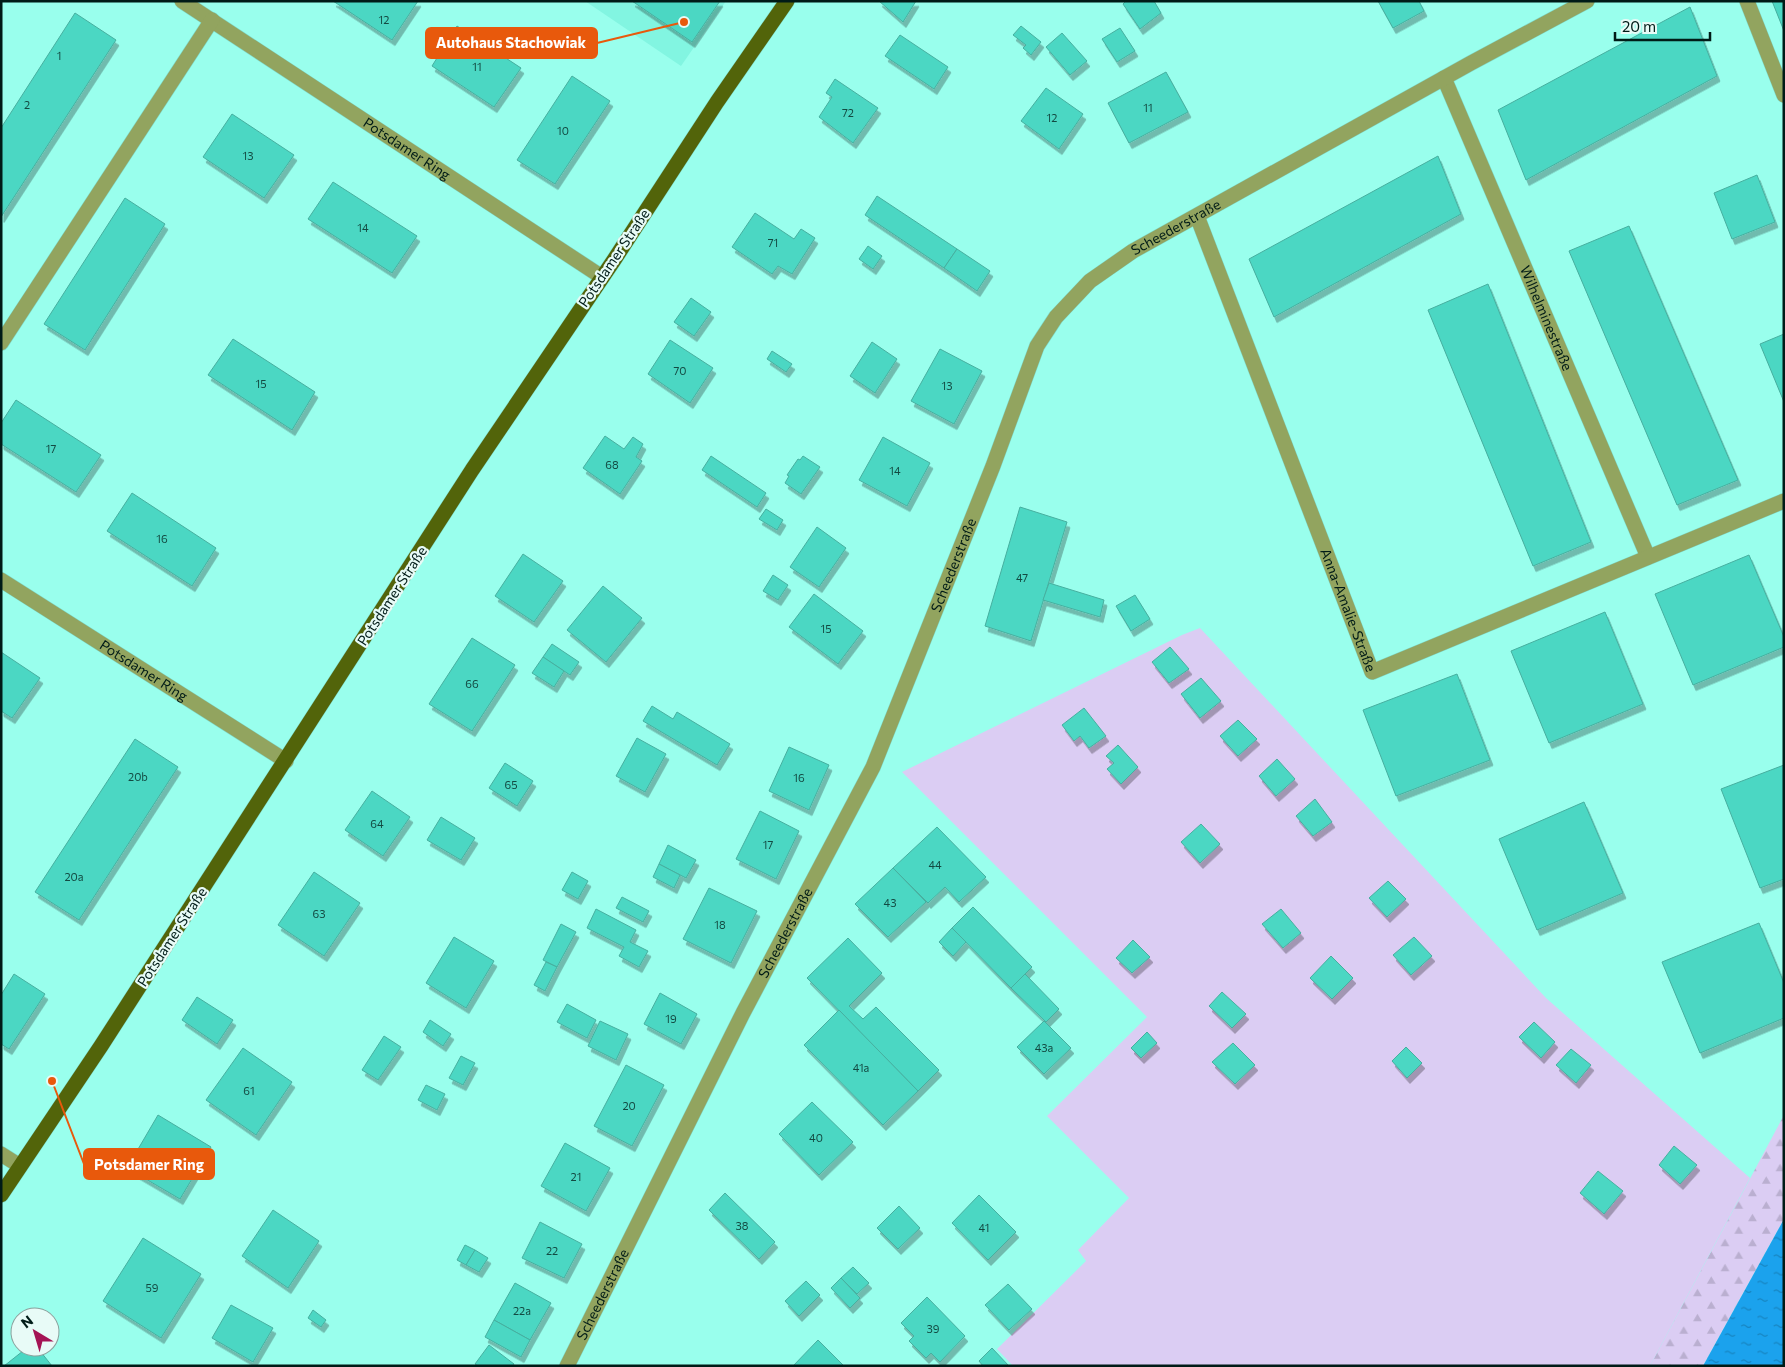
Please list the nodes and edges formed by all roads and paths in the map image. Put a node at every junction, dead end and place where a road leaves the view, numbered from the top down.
1 (182, 1) edge
2 (787, 1) edge
3 (1587, 1) edge
4 (1747, 1) edge
5 (212, 20) junction
6 (1444, 78) junction
7 (1784, 95) edge
8 (1197, 216) junction
9 (602, 277) junction
10 (1, 343) edge
11 (1784, 500) edge
12 (1648, 557) junction
13 (1, 580) edge
14 (286, 761) junction
15 (1, 1154) edge
16 (20, 1166) junction
17 (1, 1195) edge
18 (566, 1366) edge

1 - 5 street, Potsdamer Ring
2 - 9 main road, Potsdamer Straße
3 - 6 street, Scheederstraße
4 - 7 street
5 - 9 street, Potsdamer Ring
5 - 10 street
6 - 8 street, Scheederstraße
6 - 12 street, Wilhelminestraße
8 - 12 street, Anna-Amalie-Straße
8 - 18 street, Scheederstraße
9 - 14 main road, Potsdamer Straße
11 - 12 street, Anna-Amalie-Straße
13 - 14 street, Potsdamer Ring
14 - 16 main road, Potsdamer Straße
15 - 16 street
16 - 17 main road, Potsdamer Straße

